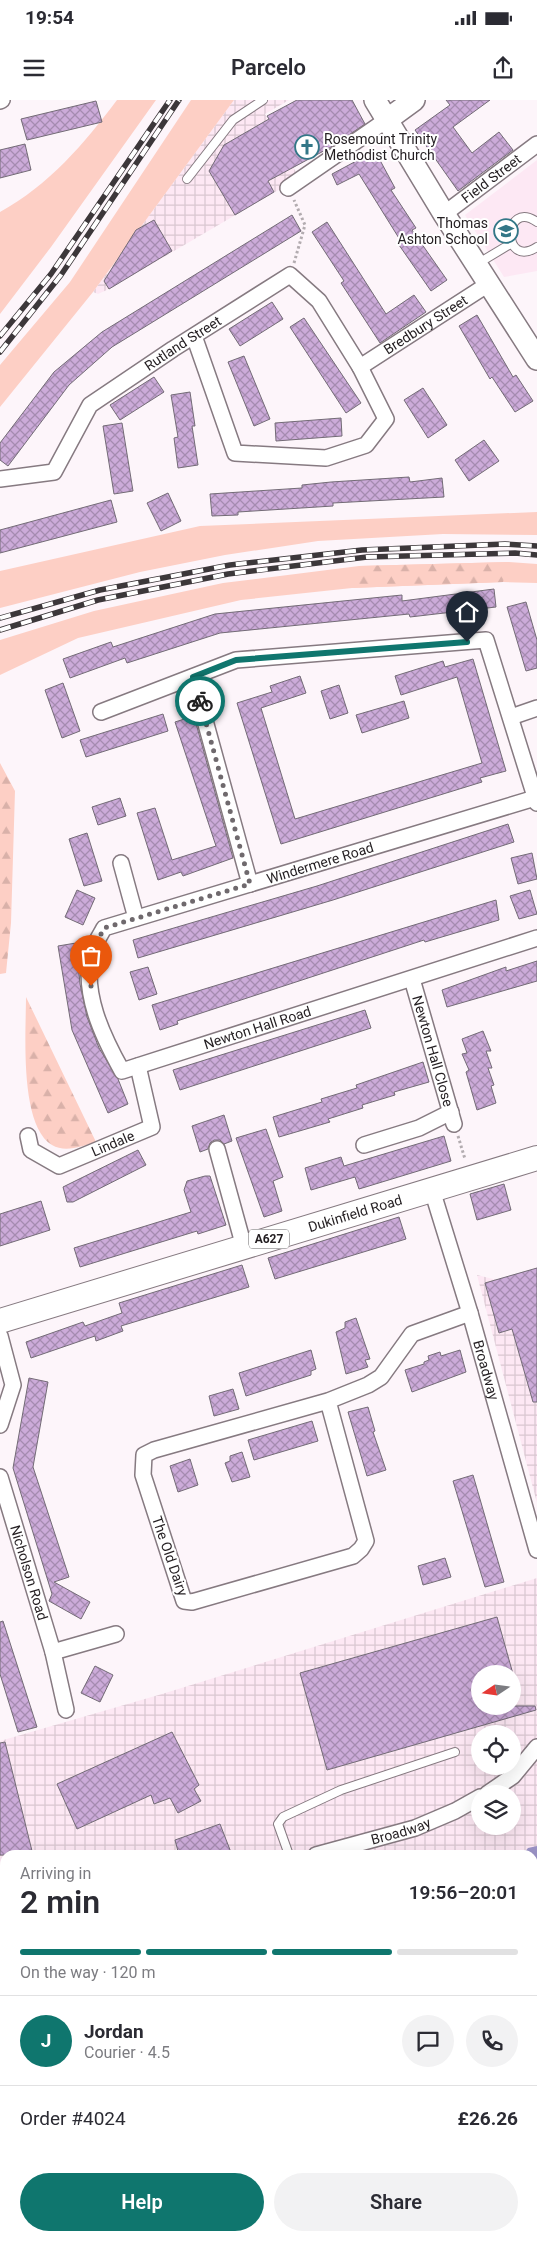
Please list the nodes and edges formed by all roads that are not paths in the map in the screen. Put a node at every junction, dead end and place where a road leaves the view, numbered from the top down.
1 (263, 100) edge
2 (375, 100) edge
3 (414, 100) edge
4 (388, 119) junction
5 (537, 144) edge
6 (187, 179) dead end
7 (288, 188) road end
8 (444, 214) junction
9 (537, 222) edge
10 (512, 242) junction
11 (537, 247) edge
12 (477, 264) junction
13 (490, 283) junction
14 (194, 336) junction
15 (537, 359) edge
16 (360, 367) junction
17 (0, 479) edge
18 (193, 677) junction
19 (537, 708) edge
20 (101, 712) dead end
21 (511, 717) junction
22 (536, 800) edge
23 (120, 863) dead end
24 (250, 884) junction
25 (136, 918) junction
26 (104, 928) joint
27 (537, 938) edge
28 (412, 979) junction
29 (138, 1066) junction
30 (28, 1136) dead end
31 (364, 1145) dead end
32 (217, 1149) dead end
33 (537, 1158) edge
34 (432, 1190) junction
35 (244, 1247) junction
36 (470, 1313) junction
37 (0, 1320) edge
38 (0, 1336) edge
39 (328, 1401) junction
40 (0, 1425) edge
41 (0, 1477) edge
42 (2, 1494) edge
43 (537, 1550) edge
44 (116, 1634) dead end
45 (53, 1652) junction
46 (66, 1710) dead end
47 (537, 1747) edge
48 (455, 1752) dead end
49 (500, 1785) edge
50 (471, 1803) edge
51 (287, 1850) edge
52 (334, 1850) edge

1 - 6 lane
2 - 4 street
3 - 4 street
4 - 7 street
4 - 8 street
5 - 8 street, Field Street
8 - 12 street
9 - 10 lane
10 - 11 lane
10 - 12 lane
12 - 13 street
13 - 15 street
13 - 16 street, Bredbury Street
14 - 16 street, Rutland Street
14 - 16 street
14 - 17 street, Rutland Street
18 - 20 street
18 - 21 street
18 - 24 street
19 - 21 street
21 - 22 street
22 - 24 street, Windermere Road
23 - 25 street
24 - 25 street, Windermere Road
25 - 26 street, Windermere Road
26 - 29 street, Newton Hall Road
27 - 28 street, Newton Hall Road
28 - 29 street, Newton Hall Road
28 - 31 street, Newton Hall Close
29 - 30 street, Lindale
32 - 35 street
33 - 34 main road, Dukinfield Road / A627
34 - 35 main road, Dukinfield Road / A627
34 - 36 street, Broadway
35 - 37 main road, Dukinfield Road / A627
36 - 39 street, The Old Dairy
36 - 43 street, Broadway
38 - 40 street
39 - 39 street, The Old Dairy
41 - 42 street, Nicholson Road
42 - 45 street, Nicholson Road
44 - 45 street
45 - 46 street, Nicholson Road
47 - 49 street
48 - 51 lane
50 - 52 street, Broadway

